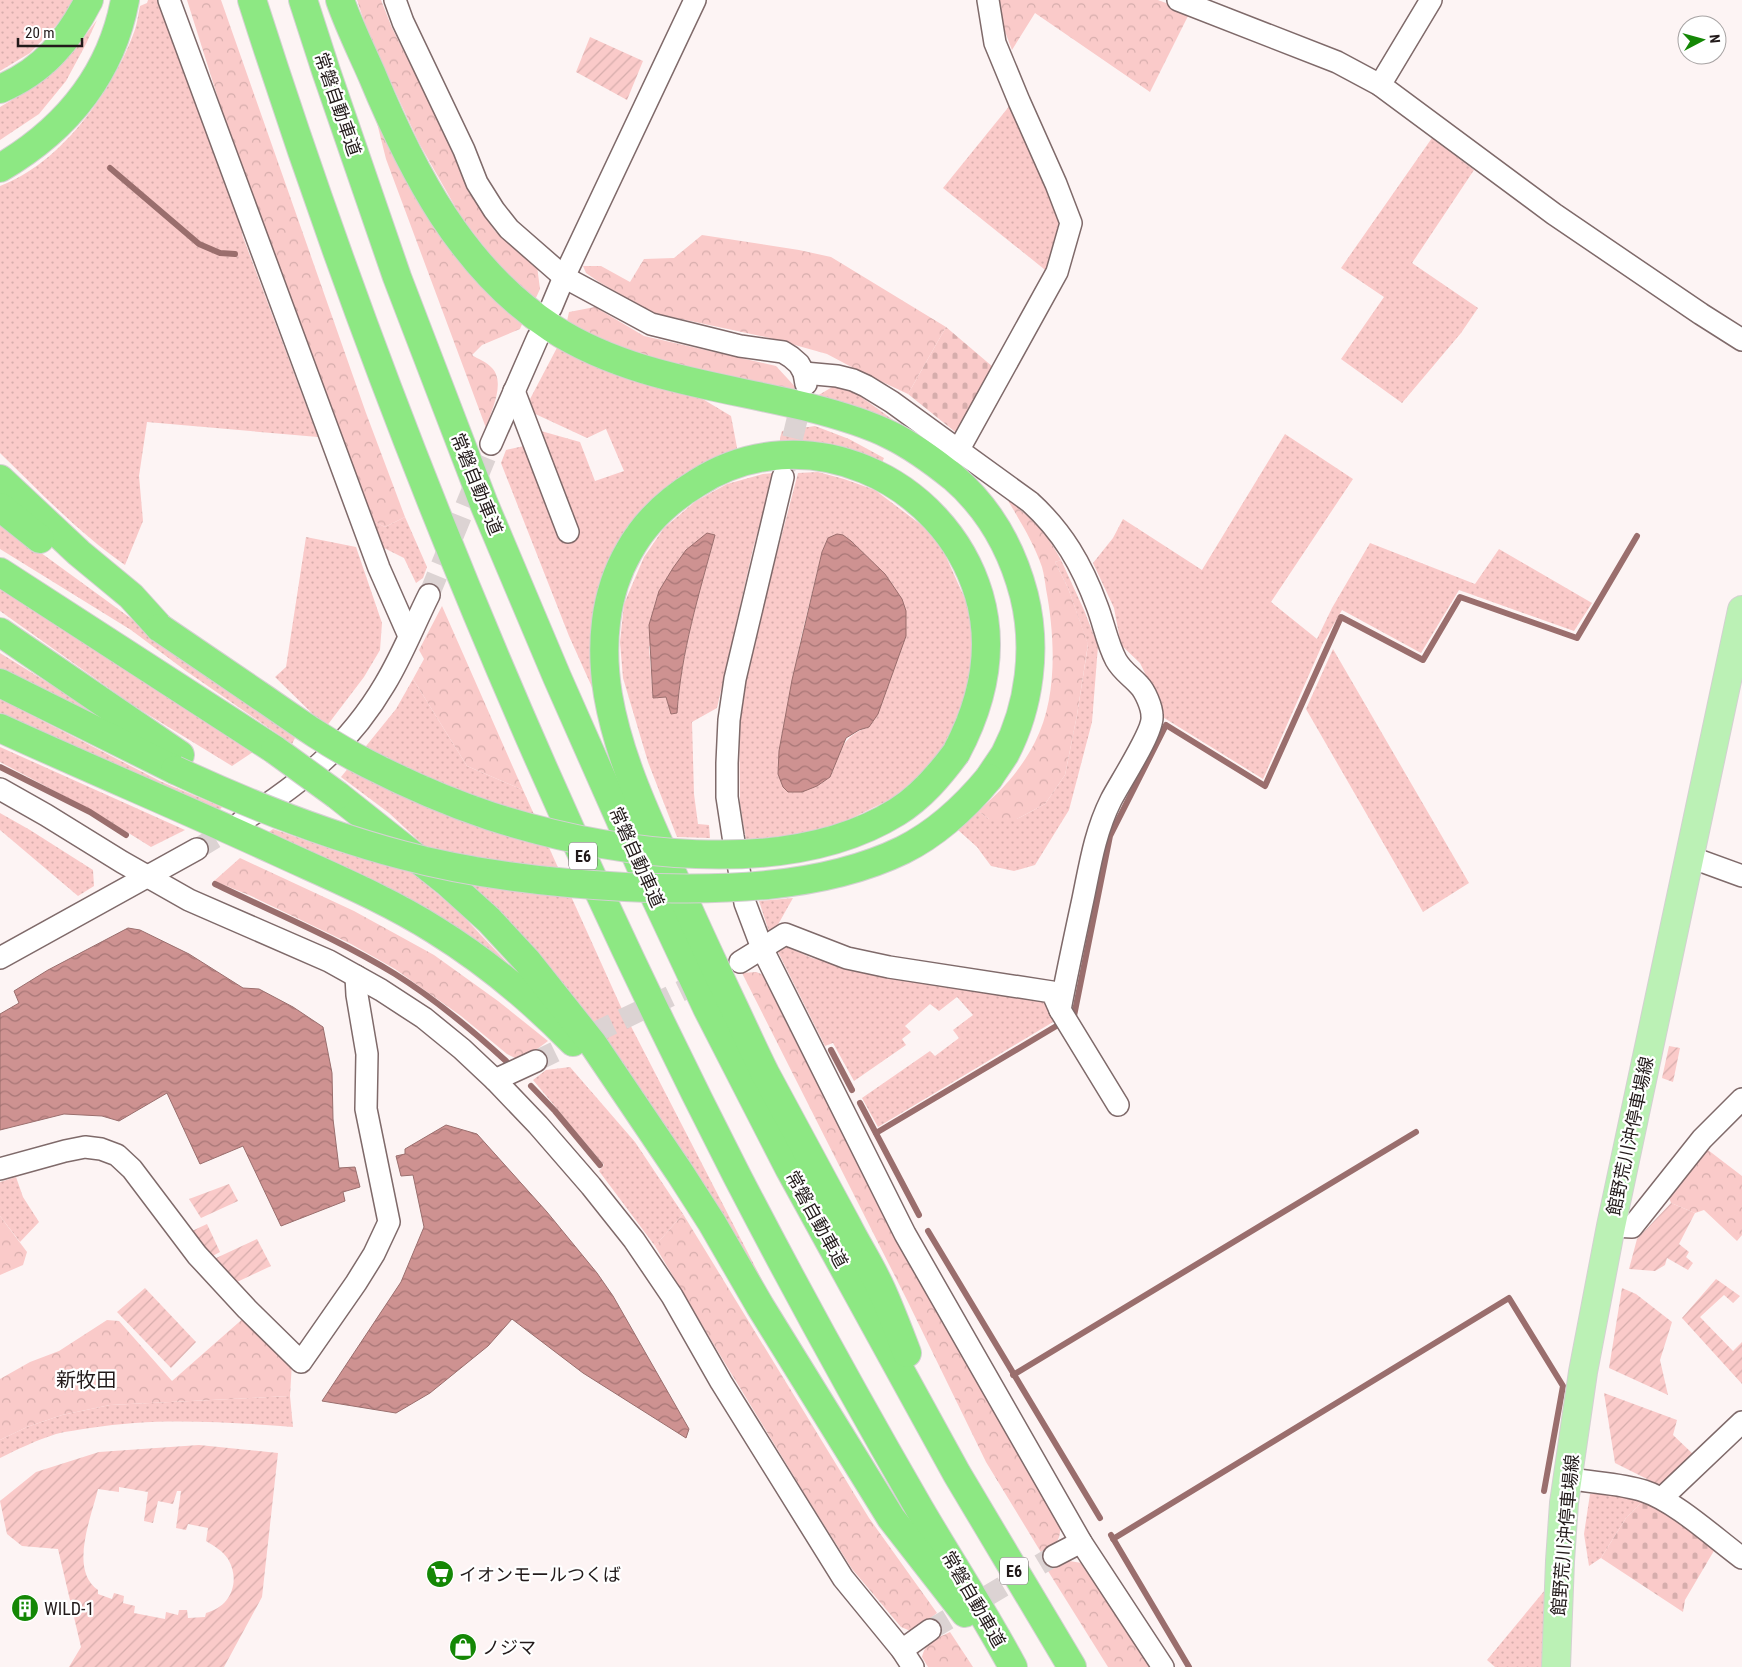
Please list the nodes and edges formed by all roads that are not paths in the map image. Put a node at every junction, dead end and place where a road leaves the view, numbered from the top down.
1 (89, 0) edge
2 (125, 0) edge
3 (169, 0) edge
4 (252, 0) edge
5 (303, 0) edge
6 (340, 0) edge
7 (396, 0) edge
8 (695, 0) edge
9 (988, 0) edge
10 (1178, 0) edge
11 (1432, 0) edge
12 (1380, 85) junction
13 (0, 89) edge
14 (0, 168) edge
15 (564, 277) junction
16 (551, 308) dead end
17 (538, 337) dead end
18 (1742, 340) edge
19 (514, 391) junction
20 (491, 444) tunnel mouth
21 (958, 450) junction
22 (783, 477) tunnel mouth
23 (0, 479) edge
24 (0, 507) edge
25 (568, 532) dead end
26 (75, 559) junction
27 (0, 572) edge
28 (429, 595) tunnel mouth
29 (1742, 610) edge
30 (0, 632) edge
31 (409, 636) junction
32 (0, 683) edge
33 (0, 728) edge
34 (177, 762) junction
35 (0, 789) edge
36 (241, 822) tunnel mouth
37 (197, 849) tunnel mouth
38 (1690, 857) junction
39 (149, 876) junction
40 (1742, 876) edge
41 (762, 948) junction
42 (0, 958) edge
43 (740, 962) dead end
44 (356, 976) junction
45 (1060, 1010) junction
46 (536, 1061) tunnel mouth
47 (495, 1080) junction
48 (1742, 1099) edge
49 (1118, 1105) dead end
50 (648, 1124) junction
51 (0, 1169) edge
52 (1611, 1226) junction
53 (1742, 1422) edge
54 (957, 1474) junction
55 (1567, 1478) junction
56 (1662, 1498) junction
57 (1081, 1542) junction
58 (1054, 1556) tunnel mouth
59 (1742, 1558) edge
60 (930, 1630) tunnel mouth
61 (907, 1658) edge
62 (1008, 1667) edge
63 (1013, 1667) edge
64 (1072, 1667) edge
65 (1163, 1667) edge
66 (1556, 1667) edge

1 - 13 highway
2 - 14 highway
3 - 31 street
4 - 63 highway, 常磐自動車道 / E6
5 - 54 highway, 常磐自動車道 / E6
6 - 34 highway, bridge
7 - 15 street
8 - 15 street
9 - 21 street
10 - 12 street
11 - 12 street
12 - 18 street
15 - 16 street
15 - 21 street
17 - 19 street
19 - 20 street
19 - 25 street
21 - 45 street
22 - 41 street
23 - 26 highway
24 - 26 highway
26 - 54 highway, bridge
27 - 50 highway, bridge
28 - 31 street
29 - 38 main road, 館野荒川沖停車場線
30 - 34 highway
31 - 36 street
32 - 34 highway
33 - 50 highway
35 - 39 street
37 - 39 street
38 - 40 street
38 - 52 main road, 館野荒川沖停車場線
39 - 42 street
39 - 44 street
41 - 43 street
41 - 45 street
41 - 57 street
44 - 47 street
44 - 51 street
45 - 49 street
46 - 47 street
47 - 61 street
48 - 52 street
50 - 62 highway
52 - 55 main road, 館野荒川沖停車場線
53 - 56 street
54 - 64 highway, 常磐自動車道 / E6
55 - 56 street
55 - 66 main road, 館野荒川沖停車場線
56 - 59 street
57 - 58 street
57 - 65 street
60 - 61 street

